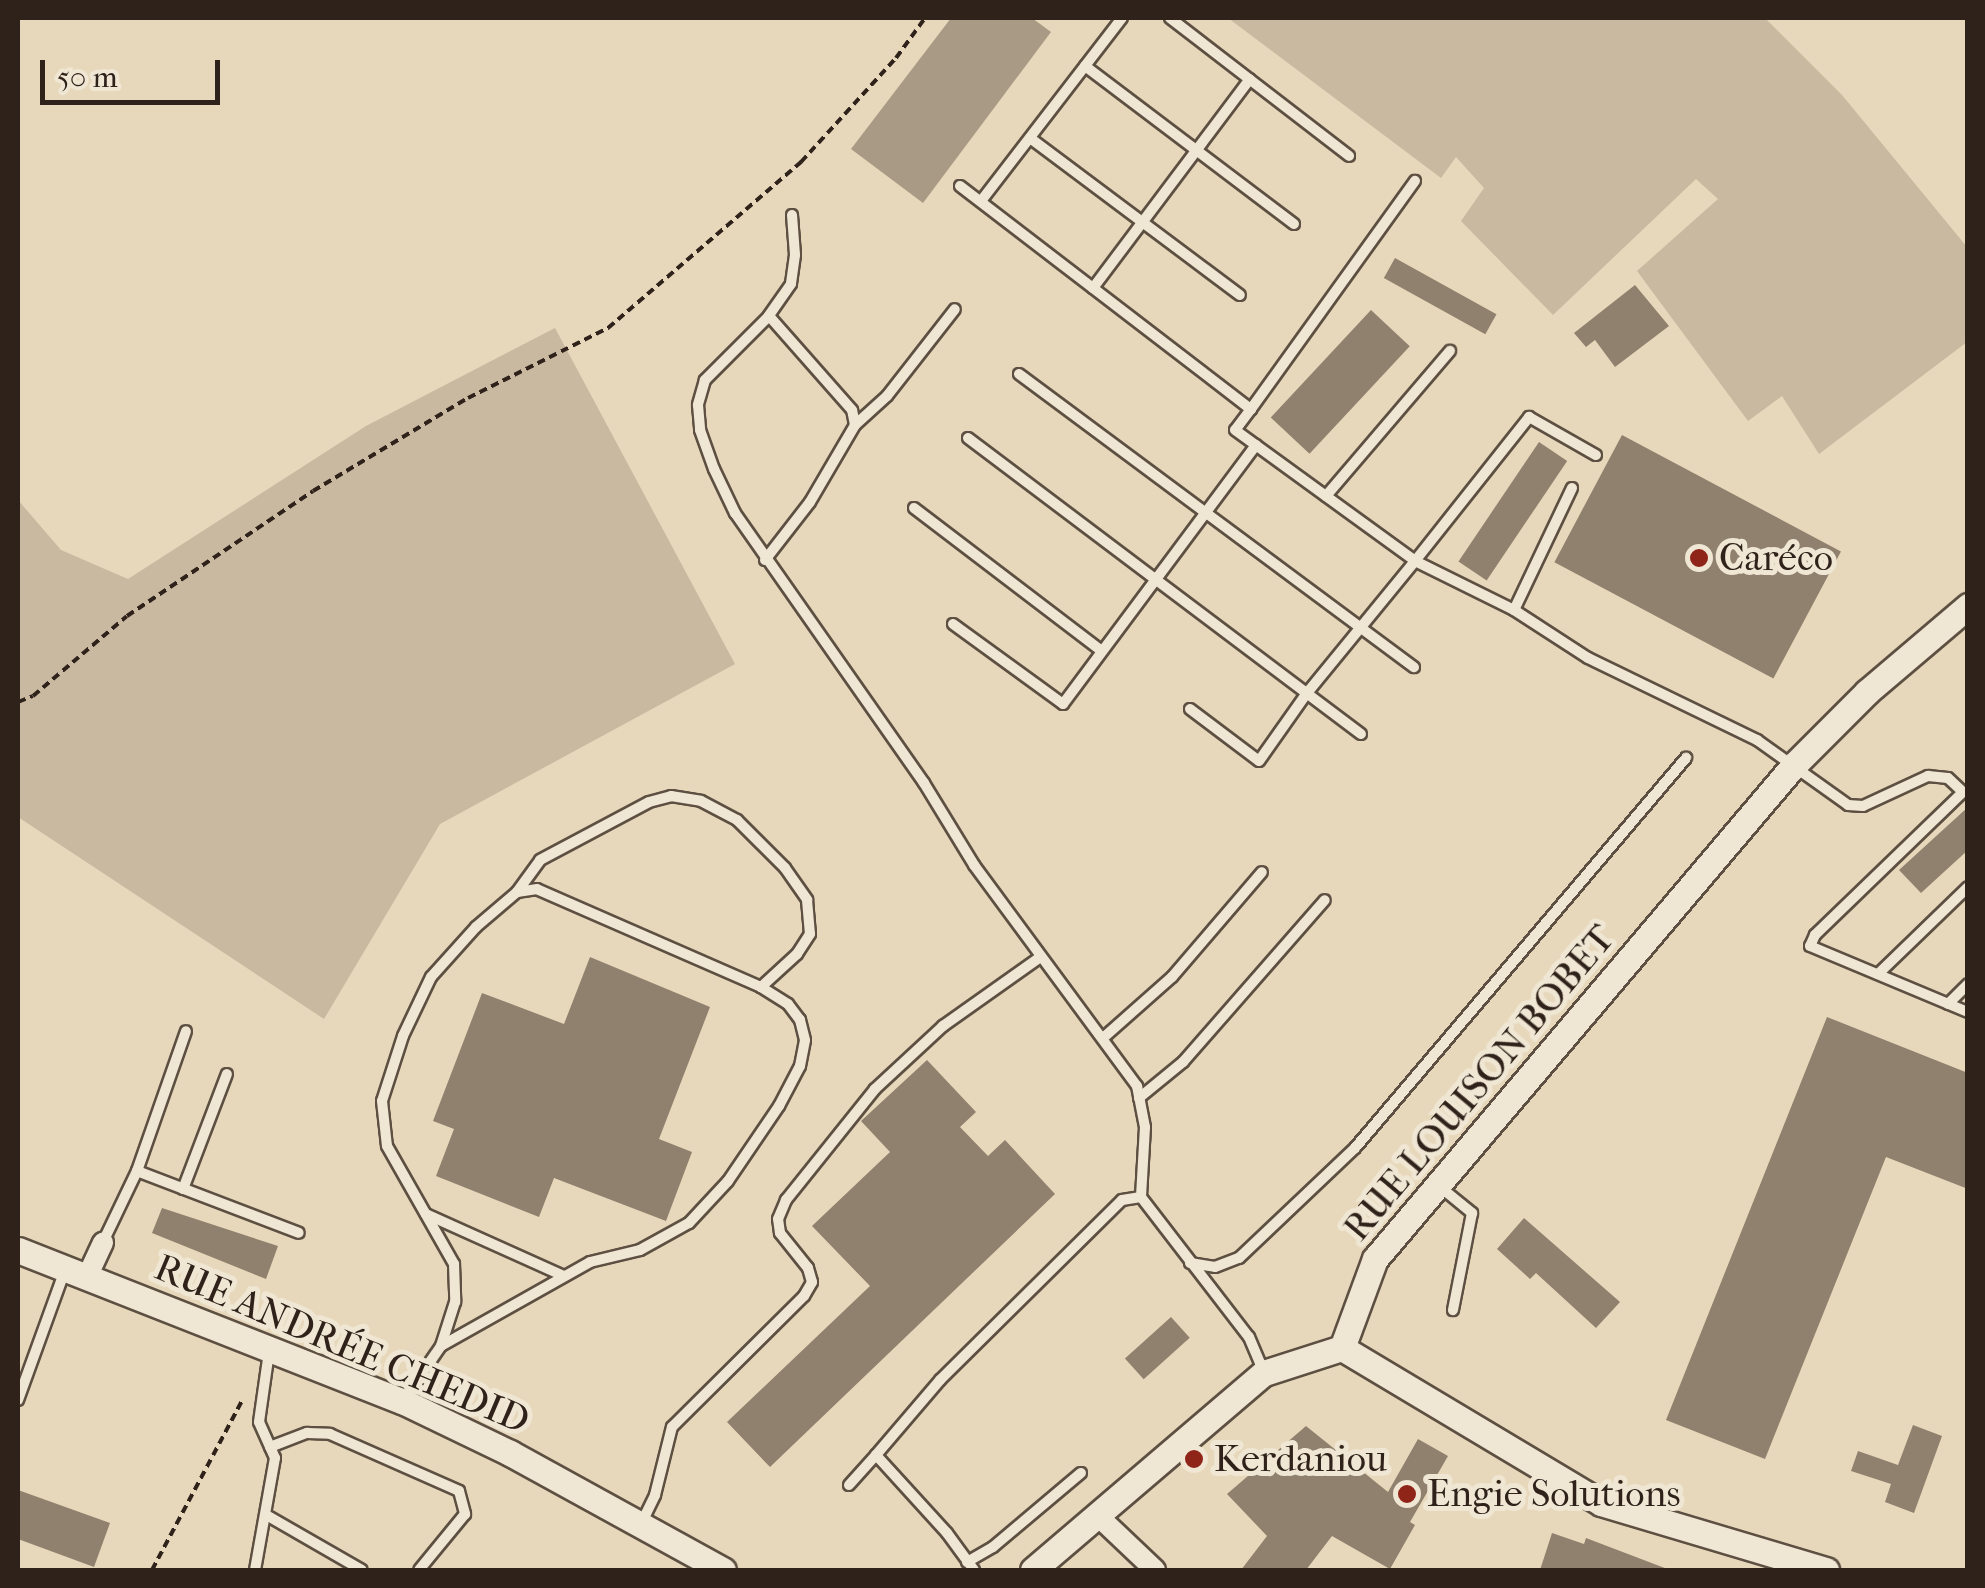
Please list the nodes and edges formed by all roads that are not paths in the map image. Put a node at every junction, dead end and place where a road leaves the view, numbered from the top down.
1 (1122, 18) edge
2 (1170, 18) edge
3 (1085, 66) junction
4 (1250, 79) junction
5 (1030, 138) junction
6 (1196, 150) junction
7 (1350, 156) dead end
8 (1415, 181) dead end
9 (960, 186) dead end
10 (981, 201) junction
11 (792, 214) dead end
12 (1142, 222) junction
13 (1294, 224) dead end
14 (1093, 288) junction
15 (1240, 295) dead end
16 (955, 309) dead end
17 (769, 316) junction
18 (1450, 351) dead end
19 (1019, 374) dead end
20 (1251, 409) junction
21 (855, 425) junction
22 (968, 438) dead end
23 (1256, 445) junction
24 (1596, 455) dead end
25 (1572, 488) dead end
26 (1326, 496) junction
27 (914, 508) dead end
28 (1207, 511) junction
29 (766, 560) junction
30 (1415, 561) junction
31 (1156, 580) junction
32 (1968, 606) edge
33 (1514, 610) junction
34 (953, 624) dead end
35 (1361, 627) junction
36 (1102, 651) junction
37 (1414, 667) dead end
38 (1307, 693) junction
39 (1190, 709) dead end
40 (1362, 734) dead end
41 (1686, 758) dead end
42 (1794, 765) junction
43 (1965, 790) edge
44 (1262, 872) dead end
45 (1968, 887) edge
46 (517, 892) junction
47 (1325, 900) dead end
48 (1039, 958) junction
49 (1878, 974) junction
50 (1968, 984) edge
51 (761, 987) junction
52 (1948, 1004) junction
53 (1968, 1012) edge
54 (186, 1031) dead end
55 (1103, 1038) junction
56 (227, 1074) dead end
57 (1139, 1098) junction
58 (137, 1171) junction
59 (1438, 1186) junction
60 (183, 1188) junction
61 (1141, 1198) junction
62 (425, 1213) junction
63 (299, 1233) dead end
64 (103, 1242) joint
65 (18, 1250) edge
66 (1190, 1263) junction
67 (77, 1272) junction
68 (564, 1276) junction
69 (1453, 1310) dead end
70 (270, 1346) junction
71 (441, 1346) junction
72 (1342, 1348) junction
73 (1264, 1373) junction
74 (18, 1400) edge
75 (402, 1402) junction
76 (270, 1447) junction
77 (876, 1455) junction
78 (1081, 1473) dead end
79 (849, 1486) dead end
80 (1097, 1515) junction
81 (268, 1516) junction
82 (640, 1525) junction
83 (971, 1566) edge
84 (255, 1570) edge
85 (362, 1570) edge
86 (419, 1570) edge
87 (723, 1570) edge
88 (1034, 1570) edge
89 (1155, 1570) edge
90 (1826, 1570) edge

1 - 3 lane
2 - 4 lane
3 - 5 lane
3 - 6 lane
4 - 6 lane
4 - 7 lane
5 - 10 lane
5 - 12 lane
6 - 12 lane
6 - 13 lane
8 - 20 lane
9 - 10 lane
10 - 14 lane
11 - 17 lane
12 - 14 lane
12 - 15 lane
14 - 20 lane
16 - 21 lane
17 - 21 lane
17 - 29 lane
18 - 26 lane
19 - 28 lane
20 - 23 lane
21 - 29 lane
22 - 31 lane
23 - 26 lane
23 - 28 lane
24 - 30 lane
25 - 33 lane
26 - 30 lane
27 - 36 lane
28 - 31 lane
28 - 35 lane
29 - 48 lane
30 - 33 lane
30 - 35 lane
31 - 36 lane
31 - 38 lane
32 - 42 street, RUE LOUISON BOBET
33 - 42 lane
34 - 36 lane
35 - 37 lane
35 - 38 lane
38 - 39 lane
38 - 40 lane
41 - 66 lane
42 - 43 lane
42 - 59 street, RUE LOUISON BOBET
43 - 49 lane
44 - 55 lane
45 - 49 lane
46 - 51 lane
46 - 51 lane
46 - 62 lane
47 - 57 lane
48 - 55 lane
48 - 82 lane
49 - 52 lane
50 - 52 lane
51 - 68 lane
52 - 53 lane
54 - 58 lane
55 - 57 lane
56 - 60 lane
57 - 61 lane
58 - 60 lane
58 - 64 lane
59 - 69 lane
59 - 72 street, RUE LOUISON BOBET
60 - 63 lane
61 - 66 lane
61 - 77 lane
62 - 68 lane
62 - 71 lane
64 - 67 street
65 - 67 street, RUE ANDRÉE CHEDID
66 - 73 lane
67 - 70 street, RUE ANDRÉE CHEDID
67 - 74 lane
68 - 71 lane
70 - 75 street, RUE ANDRÉE CHEDID
70 - 76 lane
71 - 75 lane
72 - 73 street
72 - 90 street
73 - 80 street
75 - 82 street, RUE ANDRÉE CHEDID
76 - 81 lane
76 - 86 lane
77 - 79 lane
77 - 83 lane
78 - 83 lane
80 - 88 street
80 - 89 street
81 - 84 lane
81 - 85 lane
82 - 87 street, RUE ANDRÉE CHEDID

